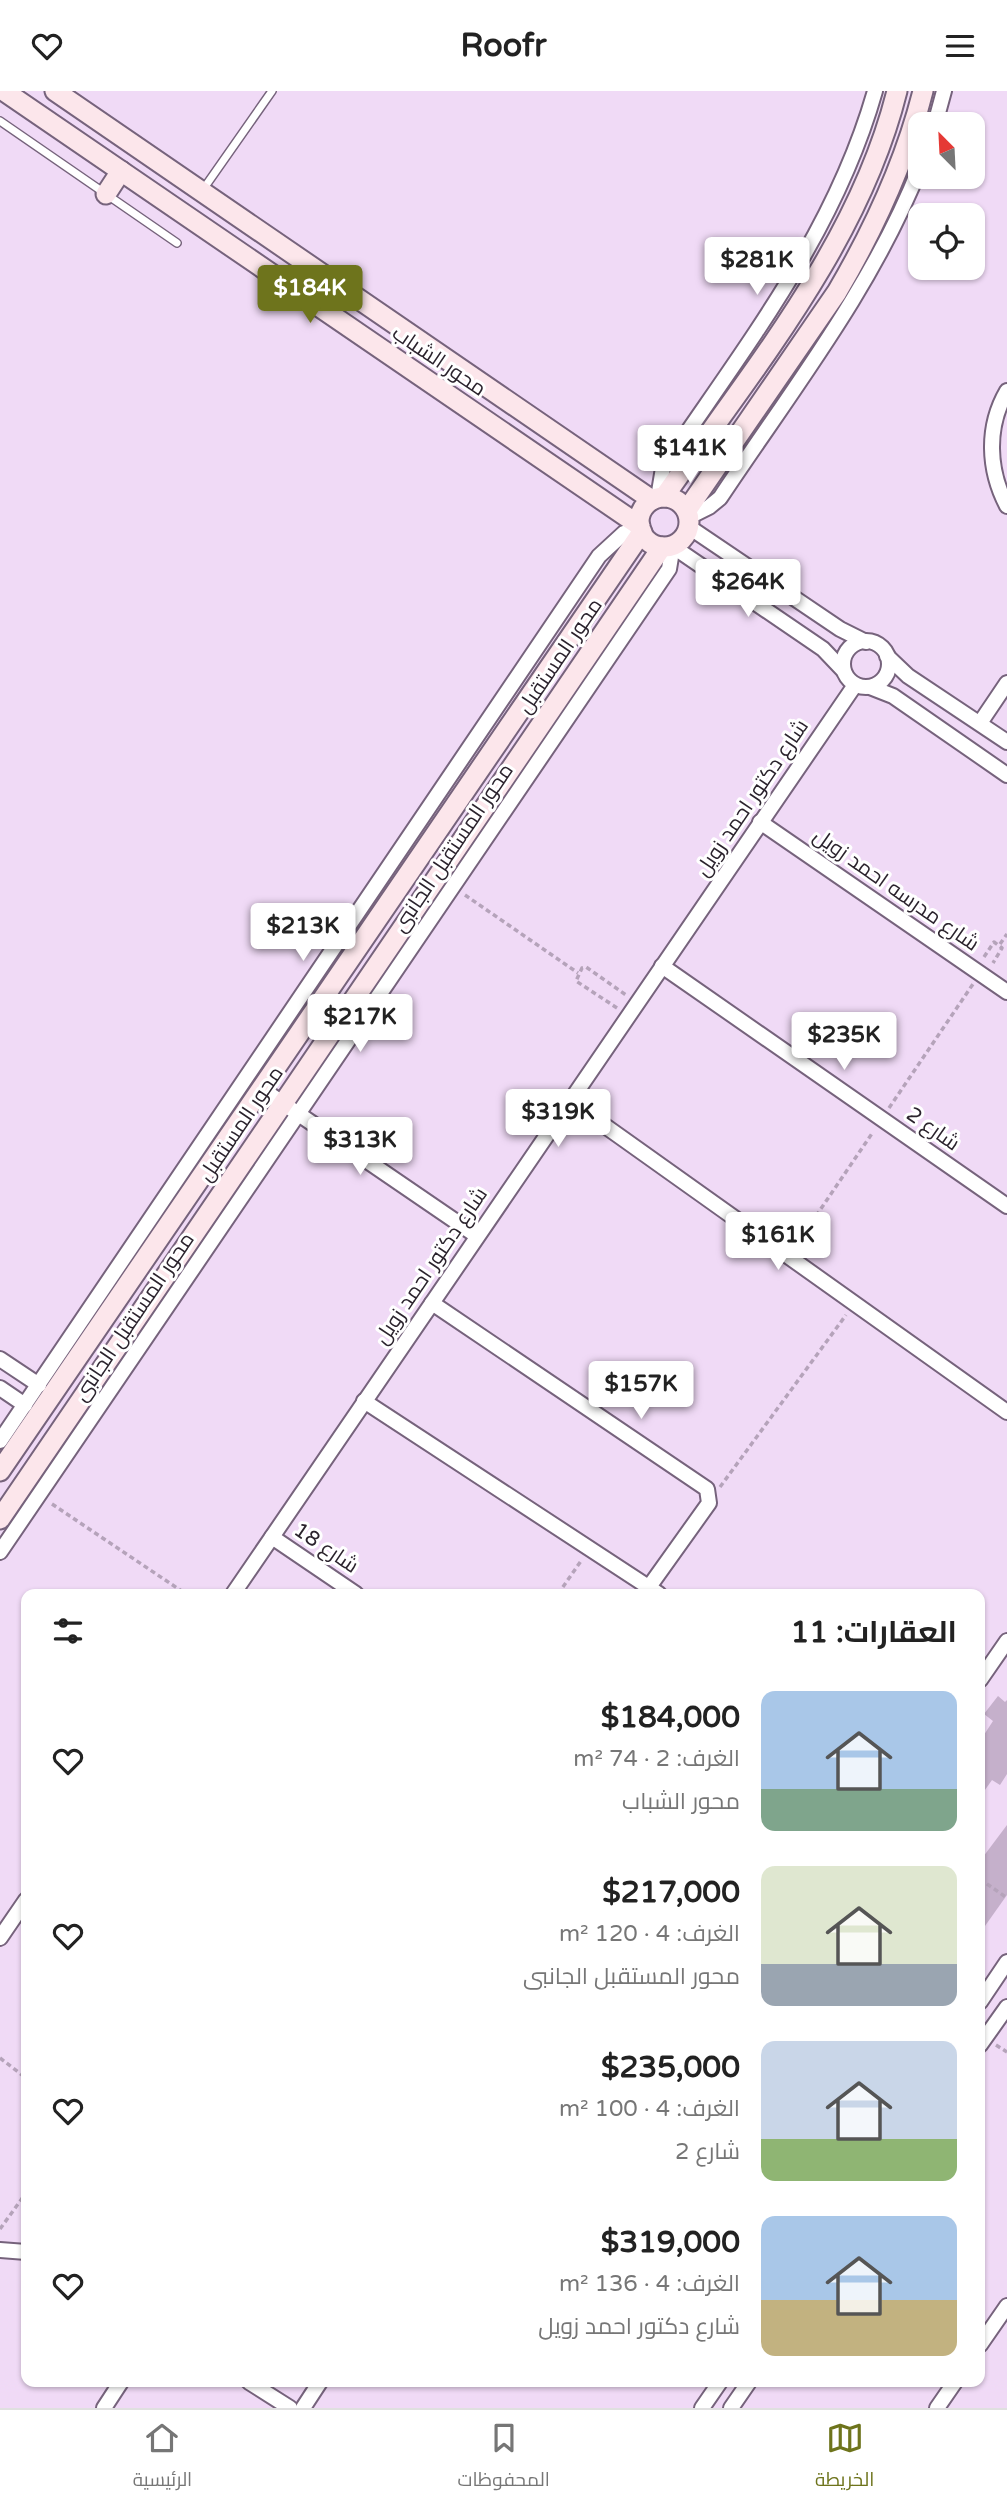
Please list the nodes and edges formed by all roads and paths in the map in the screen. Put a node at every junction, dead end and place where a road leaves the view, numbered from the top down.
1 (4, 91) edge
2 (55, 91) edge
3 (272, 91) edge
4 (875, 91) edge
5 (897, 91) edge
6 (923, 91) edge
7 (944, 91) edge
8 (938, 112) edge
9 (0, 121) edge
10 (121, 171) junction
11 (171, 171) junction
12 (911, 189) edge
13 (201, 192) junction
14 (106, 194) junction
15 (155, 194) junction
16 (177, 243) dead end
17 (1007, 391) edge
18 (658, 498) junction
19 (1007, 506) edge
20 (688, 518) junction
21 (640, 528) junction
22 (667, 546) junction
23 (866, 642) junction
24 (887, 656) junction
25 (843, 670) junction
26 (1007, 683) edge
27 (855, 685) junction
28 (870, 687) junction
29 (979, 723) junction
30 (1007, 742) edge
31 (1007, 775) edge
32 (760, 822) junction
33 (452, 886) junction
34 (1007, 934) edge
35 (1000, 944) junction
36 (662, 966) junction
37 (578, 973) junction
38 (980, 974) junction
39 (1007, 992) edge
40 (633, 1009) junction
41 (262, 1089) junction
42 (570, 1101) junction
43 (290, 1108) junction
44 (1007, 1206) edge
45 (477, 1236) junction
46 (432, 1303) junction
47 (854, 1304) junction
48 (0, 1359) edge
49 (39, 1385) junction
50 (0, 1388) edge
51 (364, 1401) junction
52 (25, 1405) junction
53 (1007, 1412) edge
54 (0, 1441) edge
55 (0, 1471) edge
56 (709, 1493) junction
57 (39, 1495) junction
58 (0, 1519) edge
59 (272, 1537) junction
60 (589, 1549) junction
61 (0, 1552) edge
62 (179, 1589) edge
63 (236, 1589) edge
64 (349, 1589) edge
65 (561, 1589) edge
66 (651, 1589) edge
67 (655, 1589) edge
68 (1007, 1641) edge
69 (985, 1673) edge
70 (985, 1883) edge
71 (1007, 1898) edge
72 (21, 1907) edge
73 (0, 1938) edge
74 (1007, 1962) edge
75 (985, 1995) edge
76 (1007, 2007) edge
77 (985, 2038) edge
78 (0, 2058) edge
79 (21, 2074) edge
80 (21, 2200) edge
81 (0, 2229) edge
82 (0, 2249) edge
83 (21, 2251) edge
84 (1007, 2306) edge
85 (985, 2338) edge
86 (118, 2387) edge
87 (257, 2387) edge
88 (317, 2387) edge
89 (717, 2387) edge
90 (746, 2387) edge
91 (952, 2387) edge
92 (104, 2408) edge
93 (290, 2408) edge
94 (303, 2408) edge
95 (702, 2408) edge
96 (732, 2408) edge
97 (937, 2408) edge

1 - 10 street, محور الشباب
2 - 11 street, محور الشباب
3 - 13 lane
4 - 18 street
5 - 18 street
6 - 20 street
7 - 8 street
9 - 14 lane
10 - 14 street
10 - 15 street, محور الشباب
11 - 13 street, محور الشباب
11 - 15 street
12 - 20 street
13 - 18 street, محور الشباب
14 - 16 lane
15 - 21 street, محور الشباب
17 - 19 street
18 - 20 street
18 - 21 street
20 - 22 street
20 - 23 street
21 - 22 street
21 - 41 street, محور المستقبل
21 - 49 street, محور المستقبل الجانبى
22 - 25 street
22 - 33 street, محور المستقبل الجانبى
22 - 43 street, محور المستقبل
23 - 24 street
23 - 25 street
24 - 28 street
24 - 29 street
25 - 27 street
26 - 29 street
27 - 28 street
27 - 32 street, شارع دكتور احمد زويل
28 - 31 street
29 - 30 street
32 - 36 street, شارع دكتور احمد زويل
32 - 38 street, شارع مدرسه احمد زويل
33 - 37 path
33 - 43 street, محور المستقبل الجانبى
34 - 35 path
35 - 38 path
35 - 38 path
36 - 40 street, شارع دكتور احمد زويل
36 - 44 street, شارع 2
37 - 40 path
37 - 40 path
38 - 39 street, شارع مدرسه احمد زويل
40 - 42 street, شارع دكتور احمد زويل
41 - 43 street
41 - 55 street, محور المستقبل
42 - 45 street, شارع دكتور احمد زويل
42 - 47 street
43 - 45 street
43 - 57 street, محور المستقبل الجانبى
43 - 58 street, محور المستقبل
45 - 46 street, شارع دكتور احمد زويل
46 - 51 street, شارع دكتور احمد زويل
46 - 56 street
47 - 53 street
47 - 56 path
48 - 49 street
49 - 52 street, محور المستقبل الجانبى
50 - 52 street
51 - 59 street, شارع دكتور احمد زويل
51 - 60 street
52 - 54 street, محور المستقبل الجانبى
56 - 67 street
57 - 61 street, محور المستقبل الجانبى
57 - 62 path
59 - 63 street, شارع دكتور احمد زويل
59 - 64 street, شارع 18
60 - 65 path
60 - 66 street
68 - 69 street
70 - 71 path
72 - 73 street
74 - 75 street
76 - 77 street
78 - 79 path
80 - 81 path
82 - 83 street
84 - 85 street
86 - 92 street
87 - 93 street
88 - 94 street
89 - 95 street
90 - 96 street
91 - 97 street

